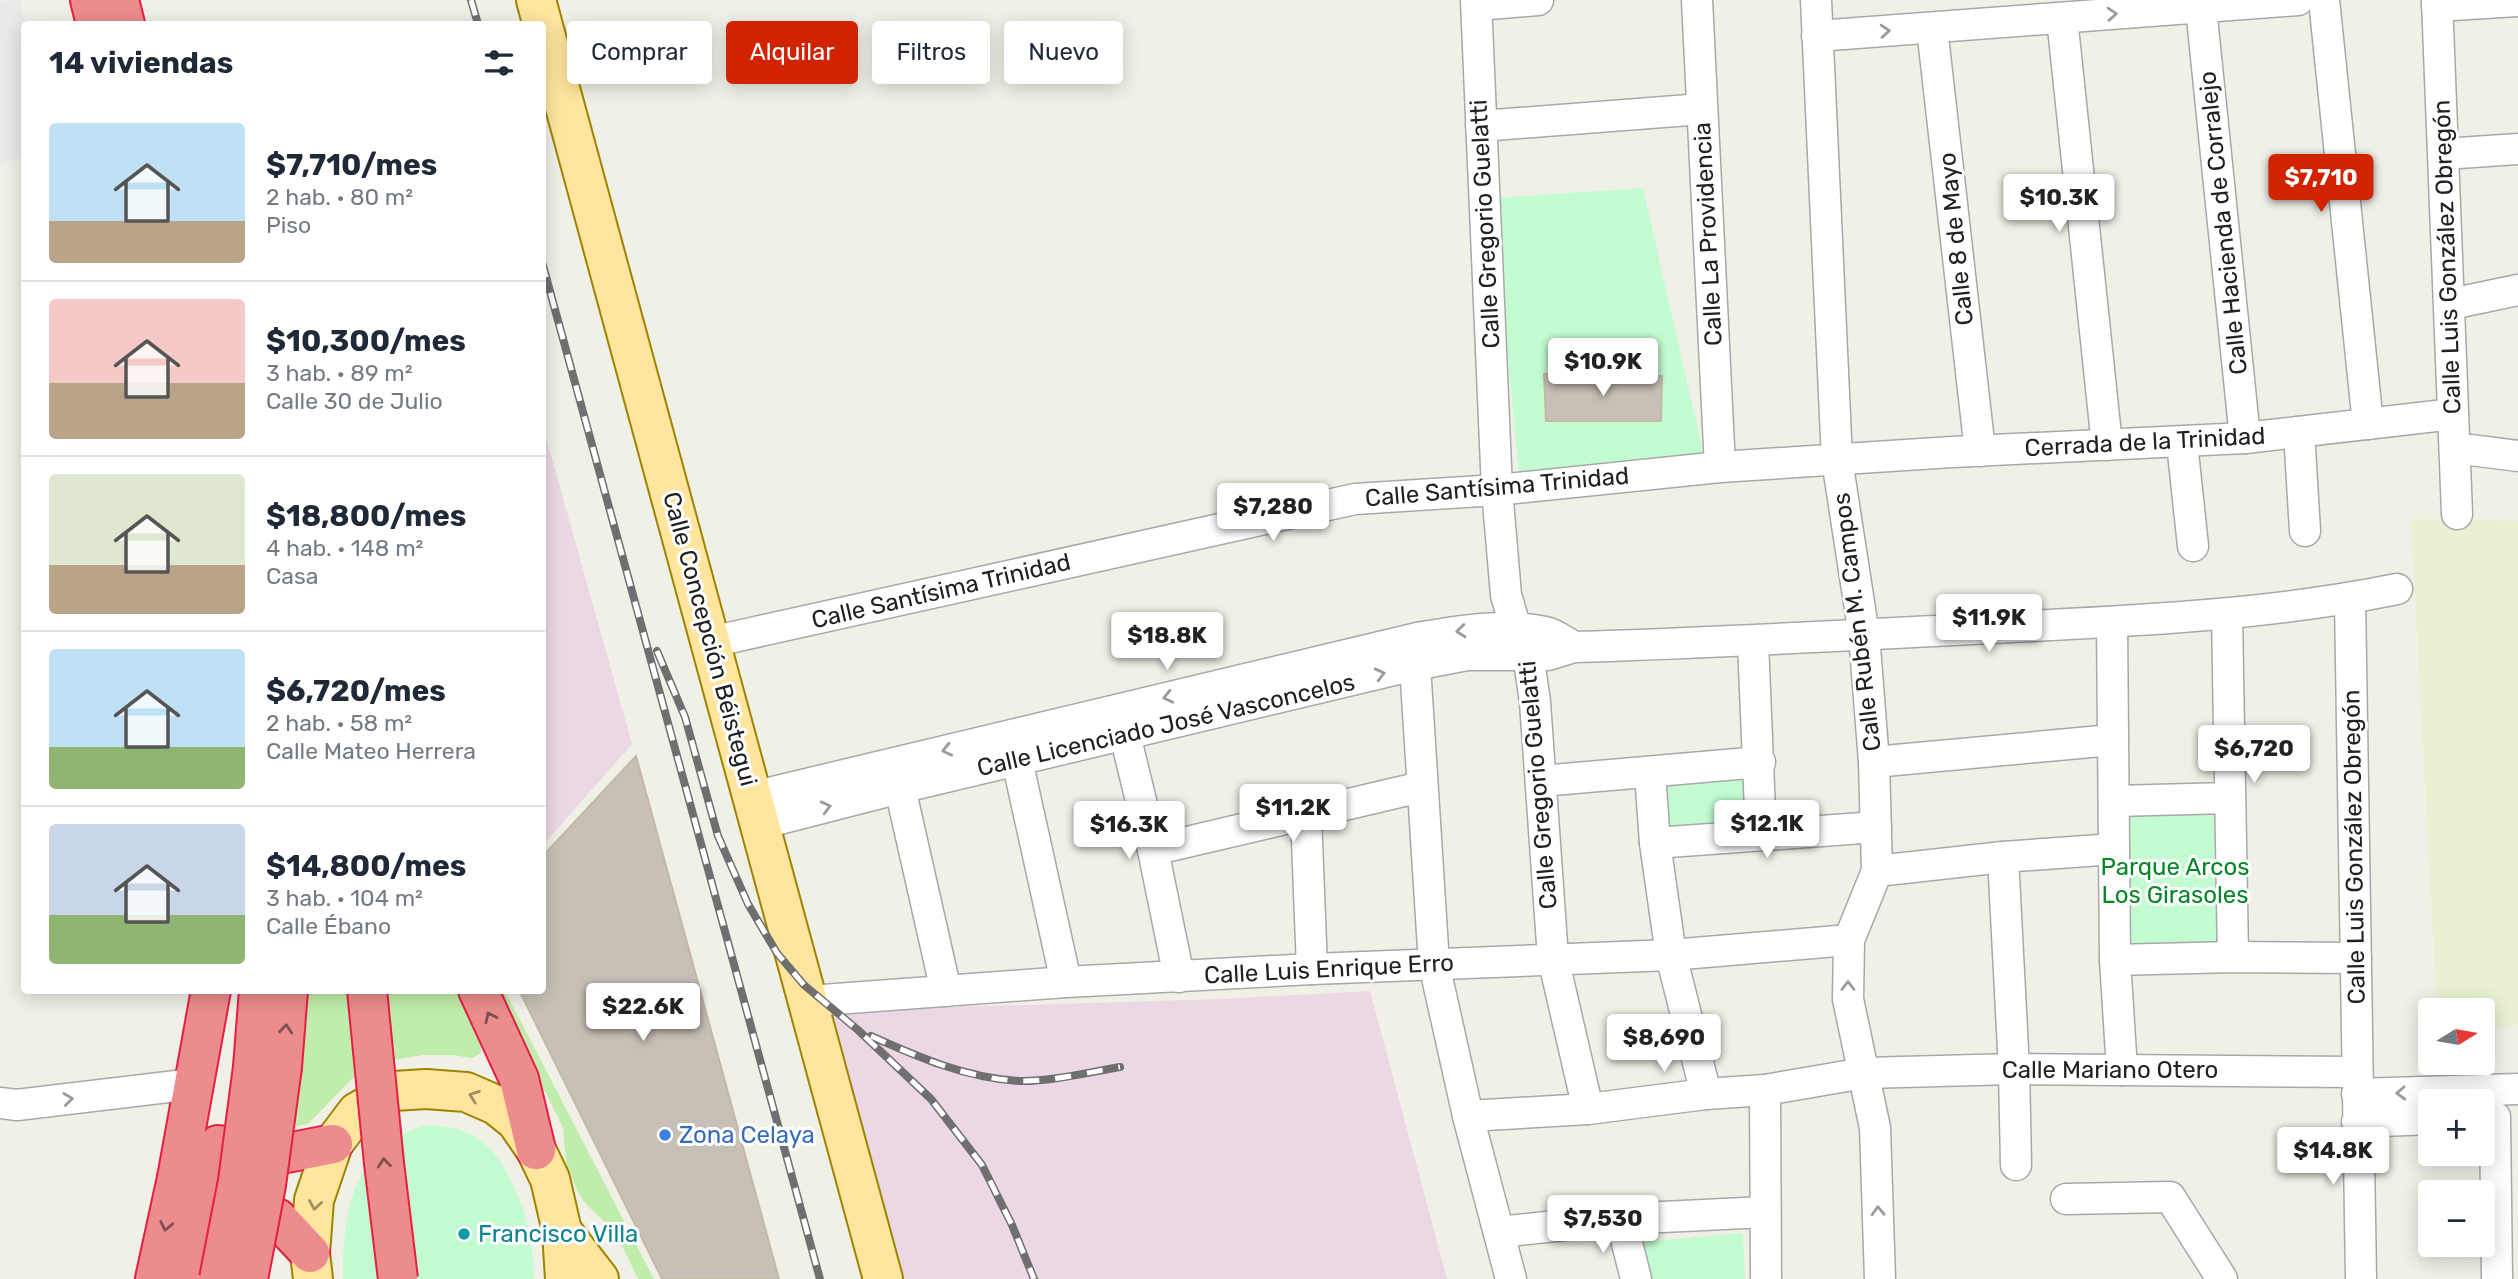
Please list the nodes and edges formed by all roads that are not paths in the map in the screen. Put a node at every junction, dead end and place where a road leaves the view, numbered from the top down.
1 (87, 0) edge
2 (121, 0) edge
3 (536, 0) edge
4 (1538, 0) edge
5 (1697, 0) edge
6 (1816, 0) edge
7 (2298, 0) edge
8 (2324, 0) edge
9 (2518, 1) edge
10 (1476, 2) edge
11 (2437, 3) edge
12 (2201, 8) junction
13 (2062, 18) junction
14 (94, 21) edge
15 (125, 21) edge
16 (542, 21) edge
17 (1932, 27) junction
18 (1817, 36) junction
19 (546, 37) edge
20 (1702, 109) junction
21 (1480, 126) junction
22 (2518, 149) edge
23 (2444, 153) junction
24 (2518, 290) edge
25 (2451, 304) junction
26 (2453, 414) junction
27 (2368, 424) junction
28 (2299, 432) junction
29 (2245, 438) junction
30 (2182, 443) junction
31 (2107, 445) junction
32 (2455, 450) junction
33 (1979, 451) junction
34 (2518, 456) edge
35 (1837, 460) junction
36 (1720, 467) junction
37 (1497, 490) junction
38 (2457, 514) dead end
39 (2305, 531) dead end
40 (2193, 546) dead end
41 (2397, 589) dead end
42 (2350, 599) junction
43 (2227, 614) junction
44 (2112, 622) junction
45 (1864, 635) junction
46 (711, 642) junction
47 (1522, 642) junction
48 (1753, 642) junction
49 (1416, 652) junction
50 (1125, 735) junction
51 (2112, 740) junction
52 (1017, 760) junction
53 (1760, 762) junction
54 (1874, 762) junction
55 (1650, 773) junction
56 (1541, 781) junction
57 (1422, 787) junction
58 (900, 788) junction
59 (2229, 798) junction
60 (2114, 801) junction
61 (756, 811) junction
62 (1307, 815) junction
63 (1876, 827) junction
64 (1761, 835) junction
65 (1655, 843) junction
66 (2114, 849) junction
67 (1153, 850) junction
68 (2003, 857) junction
69 (1877, 871) junction
70 (1849, 940) junction
71 (1671, 955) junction
72 (2233, 957) junction
73 (1553, 958) junction
74 (2356, 958) junction
75 (2115, 961) junction
76 (1434, 964) junction
77 (1312, 969) junction
78 (1179, 977) junction
79 (1066, 982) junction
80 (946, 991) junction
81 (210, 994) edge
82 (259, 994) edge
83 (287, 994) edge
84 (368, 994) edge
85 (480, 994) edge
86 (809, 1001) junction
87 (267, 1067) junction
88 (2014, 1069) junction
89 (2122, 1070) junction
90 (1864, 1073) junction
91 (193, 1084) junction
92 (2518, 1089) edge
93 (1765, 1090) junction
94 (1706, 1094) junction
95 (2357, 1096) junction
96 (0, 1103) edge
97 (1588, 1109) junction
98 (2418, 1115) edge
99 (1468, 1116) junction
100 (2499, 1117) edge
101 (333, 1144) junction
102 (536, 1150) junction
103 (196, 1163) junction
104 (2016, 1165) dead end
105 (2066, 1199) dead end
106 (1766, 1212) junction
107 (1621, 1219) junction
108 (562, 1231) junction
109 (1499, 1232) junction
110 (311, 1266) edge
111 (155, 1279) edge
112 (185, 1279) edge
113 (219, 1279) edge
114 (248, 1279) edge
115 (398, 1279) edge
116 (565, 1279) edge
117 (599, 1279) edge
118 (883, 1279) edge
119 (1511, 1279) edge
120 (1636, 1279) edge
121 (1766, 1279) edge
122 (1880, 1279) edge
123 (2222, 1279) edge
124 (2361, 1279) edge
125 (2497, 1279) edge

1 - 14 highway
2 - 15 highway
3 - 16 main road, Calle Concepción Béistegui
4 - 10 street
5 - 20 street, Calle La Providencia
6 - 18 street, Calle Rubén M. Campos
7 - 12 street
8 - 27 street
9 - 11 street
10 - 21 street, Calle Gregorio Guelatti
11 - 23 street, Calle Luis González Obregón
13 -> 12 street
12 - 29 street, Calle Hacienda de Corralejo
13 - 17 street
13 - 31 street
18 -> 17 street
17 - 33 street, Calle 8 de Mayo
18 - 35 street, Calle Rubén M. Campos
19 - 46 main road, Calle Concepción Béistegui
20 - 21 street
20 - 36 street, Calle La Providencia
21 - 37 street, Calle Gregorio Guelatti
22 - 23 street
23 - 25 street, Calle Luis González Obregón
24 - 25 street
25 - 26 street, Calle Luis González Obregón
26 - 27 street, Cerrada de la Trinidad
26 - 32 street, Calle Luis González Obregón
27 - 28 street, Cerrada de la Trinidad
28 - 29 street, Cerrada de la Trinidad
28 - 39 street
29 - 30 street, Cerrada de la Trinidad
30 - 31 street, Cerrada de la Trinidad
30 - 40 street
31 - 33 street, Cerrada de la Trinidad
32 - 34 street
32 - 38 street, Calle Luis González Obregón
33 - 35 street, Cerrada de la Trinidad
35 - 36 street, Calle Santísima Trinidad
35 - 45 street, Calle Rubén M. Campos
36 - 37 street, Calle Santísima Trinidad
37 - 46 street, Calle Santísima Trinidad
37 - 47 street, Calle Gregorio Guelatti
41 - 42 street, Calle Licenciado José Vasconcelos
42 - 43 street, Calle Licenciado José Vasconcelos
42 - 74 street, Calle Luis González Obregón
43 - 44 street, Calle Licenciado José Vasconcelos
43 - 59 street
44 - 45 street, Calle Licenciado José Vasconcelos
44 - 51 street
45 - 48 street, Calle Licenciado José Vasconcelos
45 - 54 street, Calle Rubén M. Campos
46 - 61 main road, Calle Concepción Béistegui
47 - 48 street, Calle Licenciado José Vasconcelos
47 - 49 street, Calle Licenciado José Vasconcelos
47 - 56 street, Calle Gregorio Guelatti
48 - 53 street
50 -> 49 street, Calle Licenciado José Vasconcelos
49 - 57 street
49 -> 61 street, Calle Licenciado José Vasconcelos
50 - 52 street, Calle Licenciado José Vasconcelos
50 - 67 street
51 - 54 street
51 - 60 street
52 - 58 street, Calle Licenciado José Vasconcelos
52 - 79 street
53 - 55 street
53 - 64 street
54 - 63 street, Calle Rubén M. Campos
55 - 56 street
55 - 65 street
56 - 73 street, Calle Gregorio Guelatti
57 - 62 street
57 - 76 street
61 -> 58 street, Calle Licenciado José Vasconcelos
58 - 80 street
59 - 60 street
59 - 72 street
60 - 66 street
61 - 86 main road, Calle Concepción Béistegui
62 - 67 street
62 - 77 street
63 - 64 street
63 - 69 street, Calle Rubén M. Campos
64 - 65 street
65 - 71 street
66 - 68 street
66 - 75 street
67 - 78 street
68 - 69 street
68 - 88 street
69 - 70 street, Calle Rubén M. Campos
70 - 71 street, Calle Luis Enrique Erro
90 -> 70 street, Calle Rubén M. Campos
71 - 73 street, Calle Luis Enrique Erro
71 - 94 street
72 - 74 street
72 - 75 street
73 - 76 street, Calle Luis Enrique Erro
73 - 97 street, Calle Gregorio Guelatti
74 - 95 street, Calle Luis González Obregón
75 - 89 street
76 - 77 street, Calle Luis Enrique Erro
76 - 99 street
77 - 78 street, Calle Luis Enrique Erro
78 - 79 street, Calle Luis Enrique Erro
79 - 80 street, Calle Luis Enrique Erro
80 - 86 street, Calle Luis Enrique Erro
81 - 91 highway
82 - 87 highway
87 -> 83 highway
115 -> 84 highway, bridge
102 -> 85 highway
86 - 118 main road, Calle Concepción Béistegui
87 - 113 highway, bridge
87 - 114 highway, bridge
88 - 89 street, Calle Mariano Otero
88 - 90 street, Calle Mariano Otero
88 - 104 street
89 - 95 street, Calle Mariano Otero
90 - 93 street, Calle Mariano Otero
122 -> 90 street, Calle Rubén M. Campos
96 -> 91 street
91 - 103 highway
92 -> 95 street
93 - 94 street, Calle Mariano Otero
93 - 106 street
94 - 97 street, Calle Mariano Otero
95 - 98 street
95 - 124 street, Calle Luis González Obregón
97 - 99 street, Calle Mariano Otero
99 - 109 street
100 - 125 street
102 -> 101 main road
101 - 103 highway
101 -> 110 main road
102 - 108 main road
103 - 110 highway
103 -> 111 highway
103 - 112 highway
105 - 123 street
106 - 107 street
106 - 121 street
107 - 109 street
107 - 120 street
108 - 116 main road
108 - 117 main road
109 - 119 street

